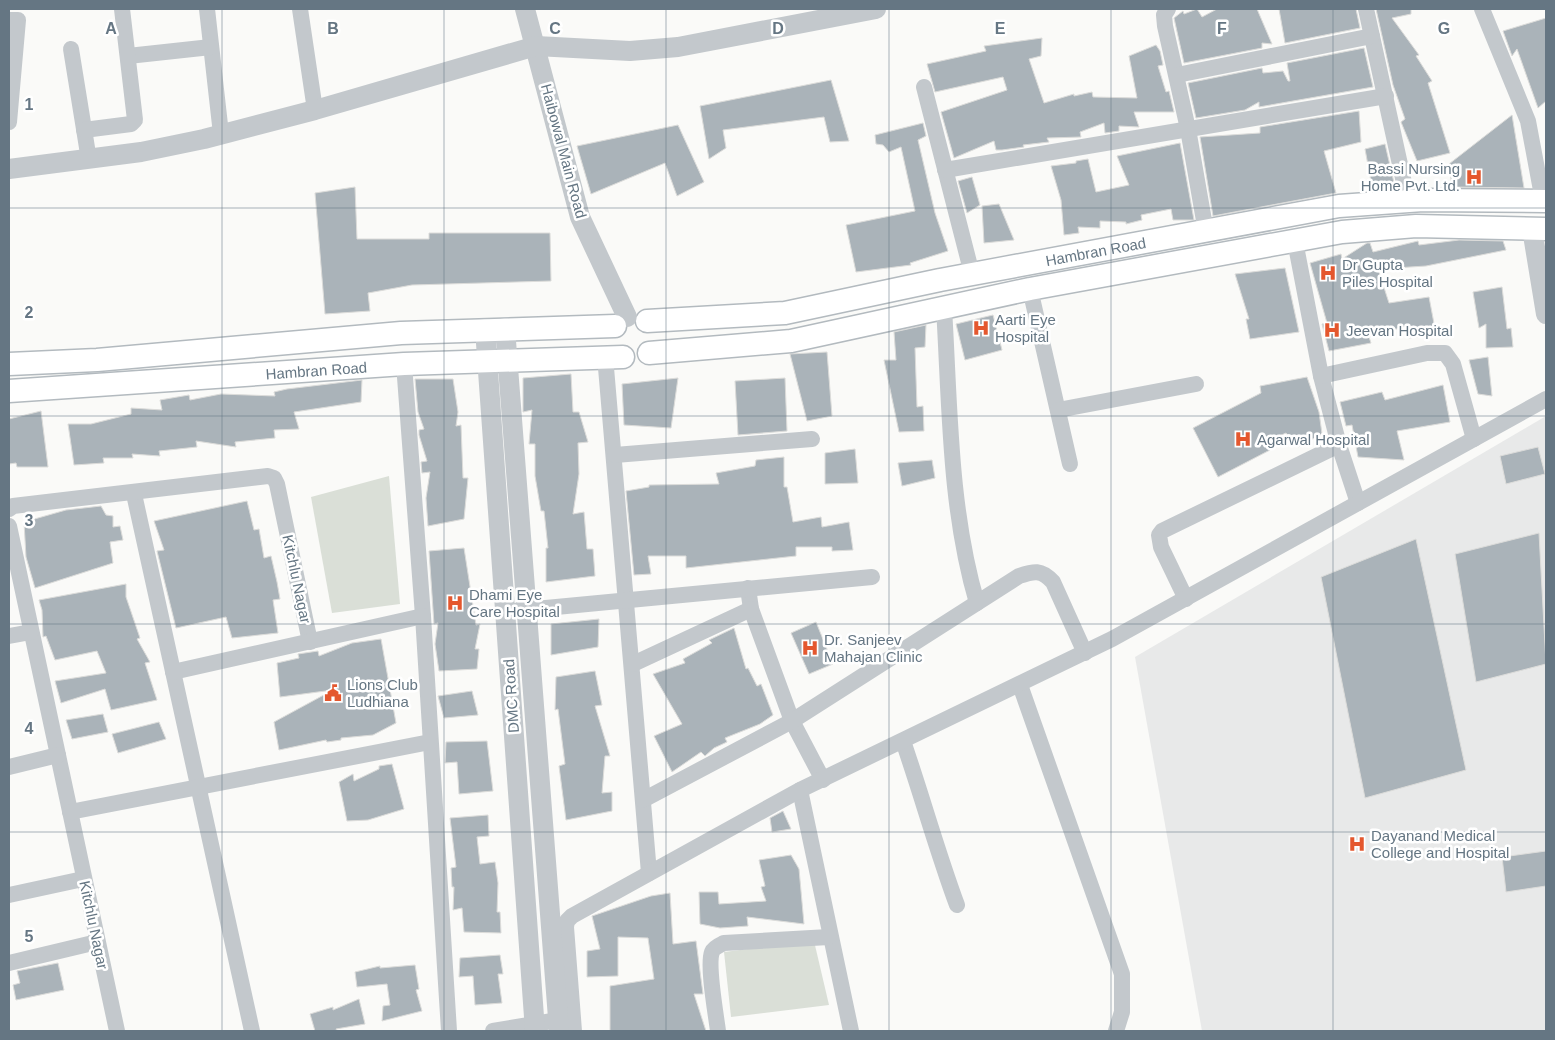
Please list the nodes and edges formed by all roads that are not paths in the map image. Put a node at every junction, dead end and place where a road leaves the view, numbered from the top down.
1 (122, 9) edge
2 (208, 9) edge
3 (300, 9) edge
4 (525, 9) edge
5 (876, 9) edge
6 (1168, 9) edge
7 (1366, 9) edge
8 (1482, 9) edge
9 (16, 16) edge
10 (1372, 36) junction
11 (536, 46) junction
12 (211, 47) junction
13 (71, 49) dead end
14 (128, 56) junction
15 (1177, 75) junction
16 (924, 87) dead end
17 (1386, 96) junction
18 (315, 110) junction
19 (9, 122) edge
20 (1188, 129) junction
21 (84, 130) junction
22 (221, 134) junction
23 (89, 160) junction
24 (9, 169) edge
25 (946, 170) junction
26 (1408, 201) junction
27 (1545, 201) edge
28 (1539, 229) edge
29 (1206, 232) junction
30 (1295, 241) junction
31 (972, 274) junction
32 (1030, 289) junction
33 (944, 308) junction
34 (1546, 314) edge
35 (630, 321) junction
36 (495, 328) junction
37 (649, 353) junction
38 (614, 356) junction
39 (497, 361) junction
40 (9, 364) edge
41 (404, 364) junction
42 (1321, 376) junction
43 (1196, 384) dead end
44 (9, 391) edge
45 (1546, 399) edge
46 (1058, 410) junction
47 (812, 439) dead end
48 (1474, 439) junction
49 (1339, 445) junction
50 (615, 454) junction
51 (1070, 464) dead end
52 (134, 494) junction
53 (1358, 503) junction
54 (9, 509) edge
55 (9, 526) edge
56 (872, 577) dead end
57 (748, 588) junction
58 (1186, 598) junction
59 (627, 599) junction
60 (976, 603) junction
61 (751, 609) junction
62 (526, 610) junction
63 (504, 612) junction
64 (423, 616) junction
65 (30, 632) junction
66 (9, 636) edge
67 (310, 642) junction
68 (1085, 653) junction
69 (633, 664) junction
70 (173, 672) junction
71 (1020, 685) junction
72 (792, 721) junction
73 (903, 741) junction
74 (430, 742) junction
75 (58, 755) junction
76 (9, 767) edge
77 (823, 780) junction
78 (198, 786) junction
79 (800, 790) junction
80 (643, 800) junction
81 (70, 812) junction
82 (649, 872) junction
83 (84, 879) junction
84 (9, 895) edge
85 (956, 905) dead end
86 (829, 937) junction
87 (97, 942) junction
88 (9, 963) edge
89 (558, 1026) edge
90 (534, 1028) edge
91 (117, 1031) edge
92 (252, 1031) edge
93 (449, 1031) edge
94 (493, 1031) edge
95 (574, 1031) edge
96 (718, 1031) edge
97 (851, 1031) edge
98 (1116, 1031) edge

1 - 14 street
2 - 12 street
3 - 18 street
4 - 11 street, Haibowal Main Road
5 - 11 street
6 - 15 street
7 - 10 street
8 - 27 street
9 - 19 street
10 - 15 street
10 - 17 street
11 - 18 street
11 - 35 street, Haibowal Main Road
12 - 14 street
12 - 22 street
13 - 21 street
14 - 21 street
15 - 20 street
16 - 25 street
17 - 20 street
17 - 26 street
18 - 22 street
20 - 25 street
20 - 29 street
21 - 23 street
22 - 23 street
23 - 24 street
25 - 31 street
26 - 27 main road, Hambran Road
26 - 29 main road, Hambran Road
28 - 30 main road, Hambran Road
28 - 34 street
29 - 31 main road, Hambran Road
30 - 32 main road, Hambran Road
30 - 42 street
31 - 35 main road, Hambran Road
32 - 33 main road, Hambran Road
32 - 46 street
33 - 37 main road, Hambran Road
33 - 60 street
35 - 36 main road, Hambran Road
35 - 37 main road
35 - 38 main road
36 - 39 street
36 - 40 main road, Hambran Road
37 - 38 main road
38 - 39 main road, Hambran Road
38 - 50 street
39 - 41 main road, Hambran Road
39 - 62 street
39 - 63 street, DMC Road
41 - 44 main road, Hambran Road
41 - 64 street
42 - 48 street
42 - 49 street
43 - 46 street
45 - 48 street
46 - 51 street
47 - 50 street
48 - 53 street
49 - 53 street
49 - 58 street
50 - 59 street
52 - 54 street, Kitchlu Nagar
52 - 67 street, Kitchlu Nagar
52 - 70 street
53 - 58 street
55 - 65 street, Kitchlu Nagar
56 - 57 street
57 - 59 street
57 - 61 street
58 - 68 street
59 - 62 street
59 - 69 street
60 - 68 street
60 - 72 street
61 - 69 street
61 - 72 street
62 - 63 street
62 - 89 street
63 - 90 street, DMC Road
64 - 67 street, Kitchlu Nagar
64 - 74 street
65 - 66 street
65 - 75 street, Kitchlu Nagar
67 - 70 street
68 - 71 street
69 - 80 street
70 - 78 street
71 - 73 street
71 - 98 street
72 - 77 street
72 - 80 street
73 - 77 street
73 - 85 street
74 - 78 street
74 - 93 street
75 - 76 street
75 - 81 street, Kitchlu Nagar
77 - 79 street
78 - 81 street
78 - 92 street
79 - 82 street
79 - 86 street
80 - 82 street
81 - 83 street, Kitchlu Nagar
82 - 95 street
83 - 84 street
83 - 87 street, Kitchlu Nagar
86 - 96 street
86 - 97 street
87 - 88 street
87 - 91 street, Kitchlu Nagar
89 - 90 street
90 - 94 street

